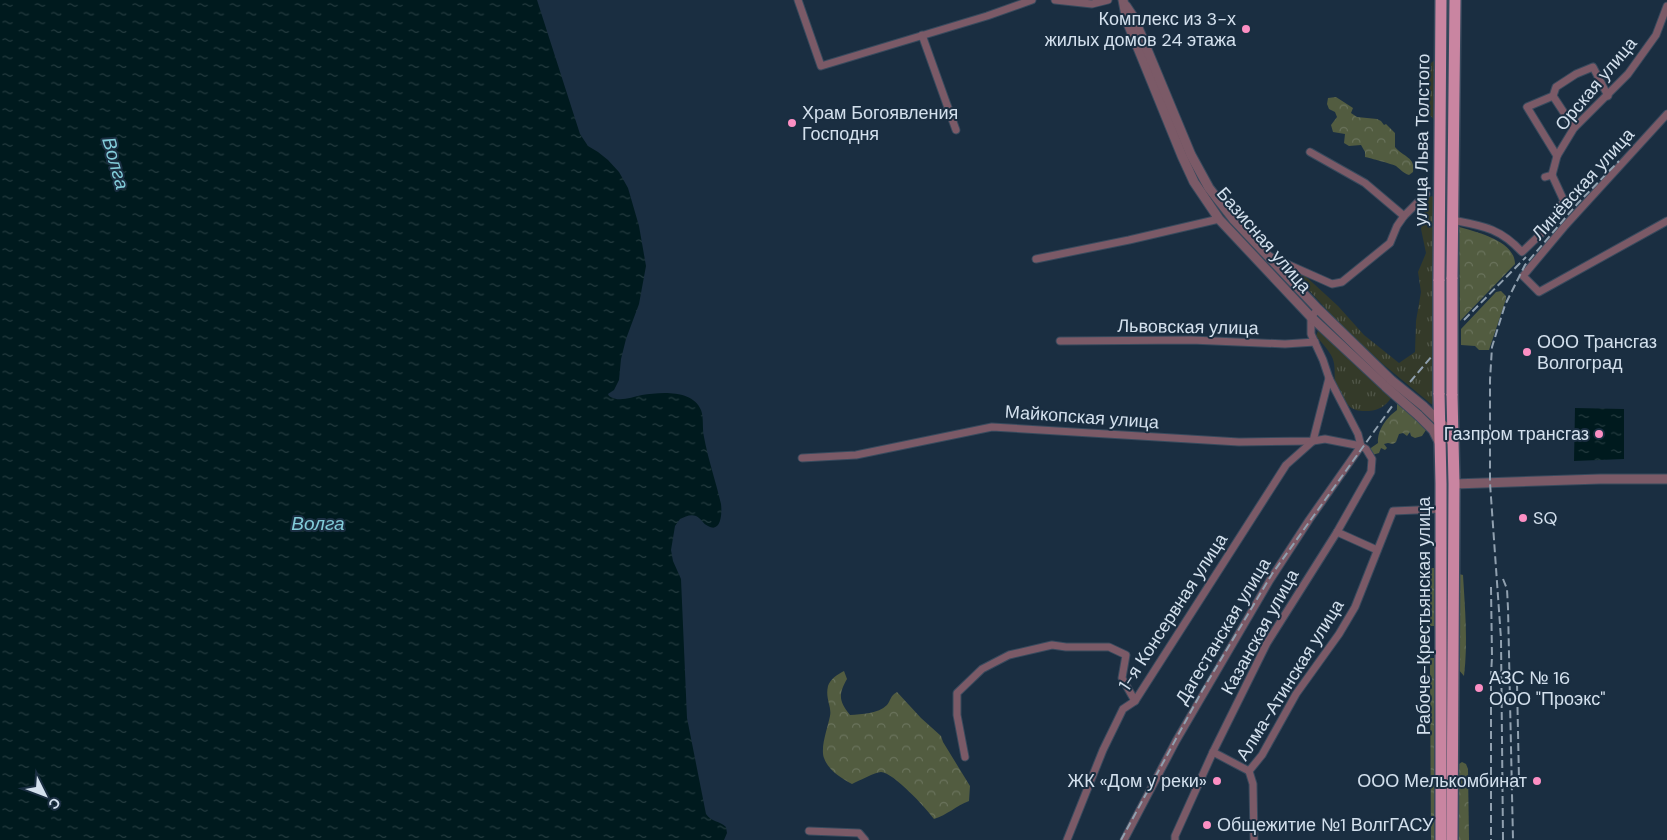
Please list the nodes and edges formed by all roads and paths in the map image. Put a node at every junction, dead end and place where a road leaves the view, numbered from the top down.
1 (798, 0) edge
2 (1032, 0) edge
3 (1055, 0) edge
4 (1108, 0) edge
5 (1441, 0) edge
6 (1124, 2) edge
7 (1455, 3) edge
8 (1667, 6) edge
9 (922, 35) junction
10 (1553, 96) junction
11 (1608, 96) junction
12 (1667, 114) edge
13 (1574, 128) junction
14 (956, 130) dead end
15 (1310, 152) dead end
16 (1557, 156) junction
17 (1426, 194) dead end
18 (1404, 216) junction
19 (1219, 219) junction
20 (1452, 220) junction
21 (1667, 222) edge
22 (1267, 255) junction
23 (1036, 259) dead end
24 (1318, 309) junction
25 (1311, 317) junction
26 (1060, 341) dead end
27 (1314, 342) junction
28 (1329, 378) junction
29 (1389, 383) junction
30 (1440, 393) joint
31 (1452, 394) joint
32 (1440, 406) junction
33 (1425, 408) junction
34 (1442, 427) junction
35 (1313, 441) junction
36 (1361, 446) junction
37 (1447, 448) junction
38 (802, 458) dead end
39 (1667, 479) edge
40 (1454, 484) junction
41 (1441, 509) junction
42 (1337, 532) junction
43 (1377, 550) junction
44 (1135, 701) junction
45 (1213, 752) junction
46 (965, 757) dead end
47 (1249, 772) junction
48 (809, 830) dead end
49 (865, 840) edge
50 (1068, 840) edge
51 (1124, 840) edge
52 (1175, 840) edge
53 (1254, 840) edge
54 (1442, 840) edge
55 (1452, 840) edge

1 - 9 street
2 - 9 street
3 - 4 street
5 - 30 main road, улица Льва Толстого, bridge
6 - 19 street, Базисная улица
6 - 22 street, Базисная улица
7 - 20 main road, улица Льва Толстого
8 - 11 street, Орская улица
9 - 14 street
10 - 11 street
10 - 13 street
10 - 16 street
11 - 13 street, Орская улица
12 - 21 street, Линёвская улица
13 - 16 street, Орская улица
15 - 18 street
16 - 20 street, Орская улица
17 - 18 street
18 - 22 street
19 - 23 street
19 - 25 street, Базисная улица
20 - 31 main road, улица Льва Толстого, bridge
22 - 24 street, Базисная улица
24 - 25 street
24 - 29 street, Базисная улица
25 - 27 street, Казанская улица
25 - 29 street, Базисная улица
26 - 27 street, Львовская улица
27 - 28 street, Казанская улица
28 - 35 street
28 - 36 street, Казанская улица
29 - 33 street, bridge
29 - 34 street, bridge
30 - 32 main road, Рабоче-Крестьянская улица
31 - 34 main road, Рабоче-Крестьянская улица
32 - 33 street
32 - 34 main road, Рабоче-Крестьянская улица
33 - 34 street
34 - 37 main road, Рабоче-Крестьянская улица
35 - 36 street, Майкопская улица
35 - 38 street, Майкопская улица
35 - 44 street, 1-я Консервная улица
36 - 42 street, Казанская улица
36 - 51 street, Дагестанская улица
37 - 40 main road, Рабоче-Крестьянская улица
37 - 41 main road, Рабоче-Крестьянская улица
39 - 40 street
40 - 55 main road, Рабоче-Крестьянская улица
41 - 43 street, Алма-Атинская улица
41 - 54 main road, Рабоче-Крестьянская улица
42 - 43 street
42 - 45 street, Казанская улица
43 - 47 street, Алма-Атинская улица
44 - 46 street
44 - 50 street, 1-я Консервная улица
45 - 47 street
45 - 52 street, Казанская улица
47 - 53 street, Алма-Атинская улица
48 - 49 street

